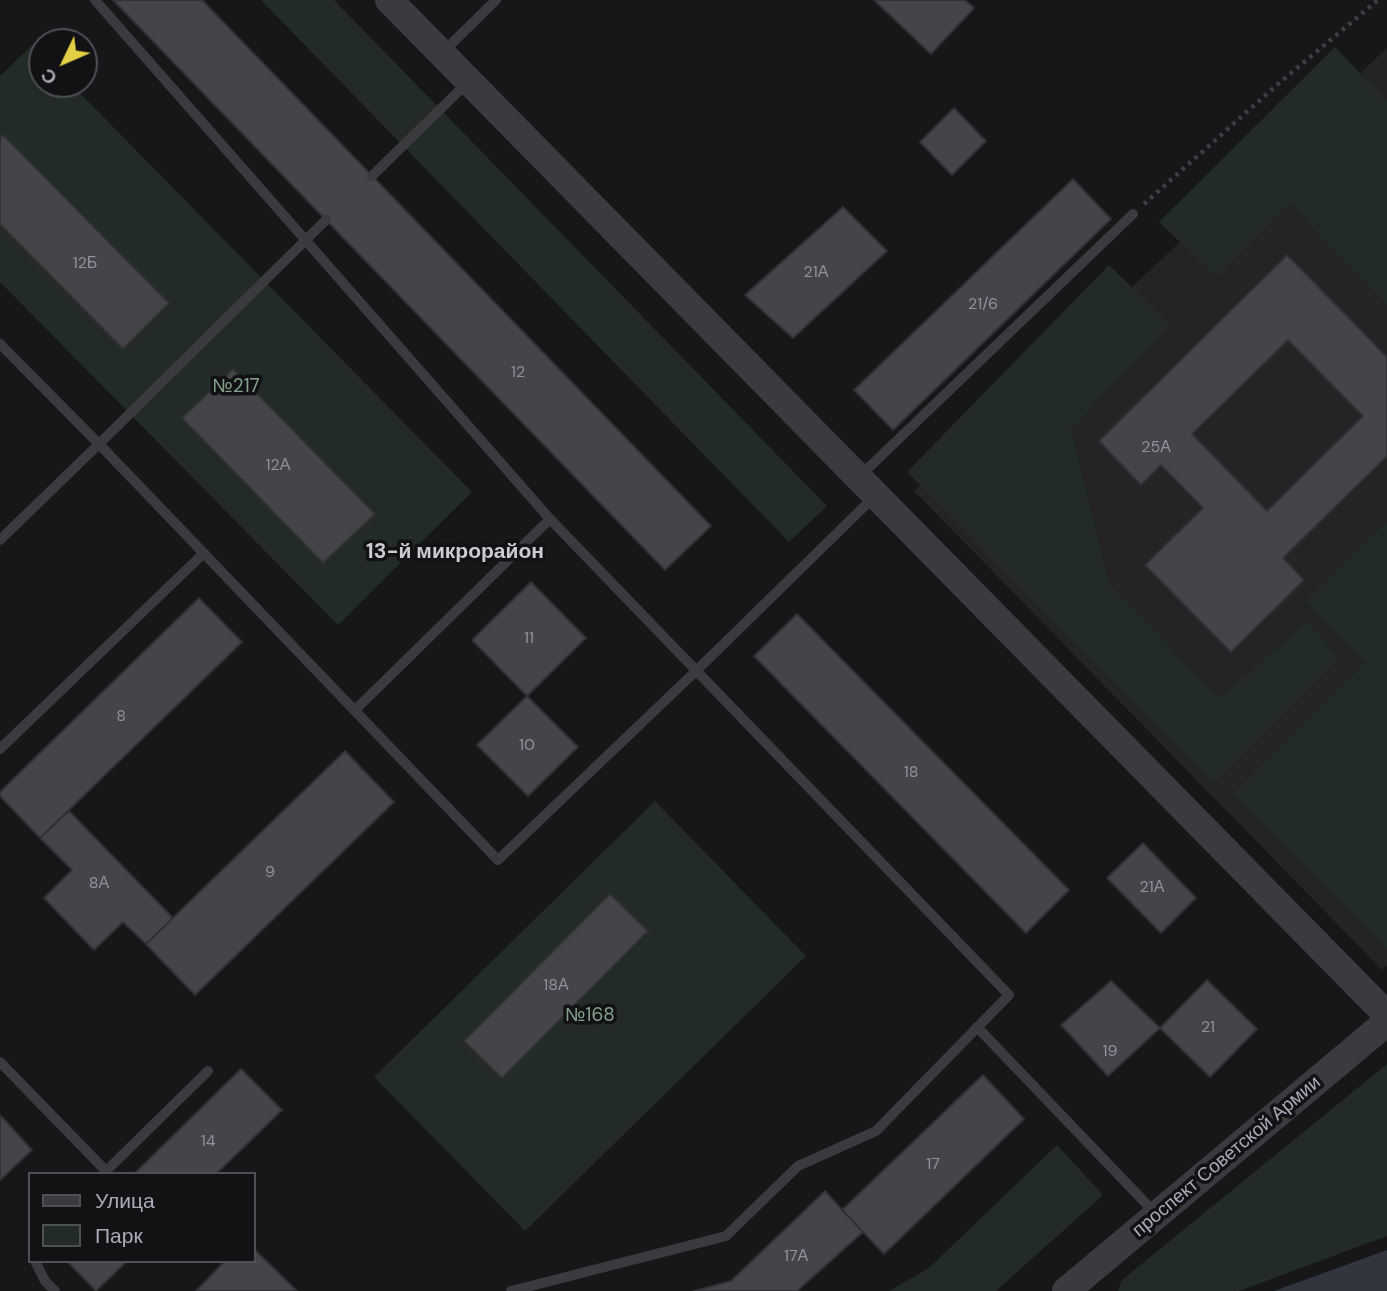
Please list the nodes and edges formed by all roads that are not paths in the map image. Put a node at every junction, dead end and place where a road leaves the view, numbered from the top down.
1 (95, 0) edge
2 (389, 0) edge
3 (496, 0) edge
4 (441, 54) junction
5 (468, 82) junction
6 (372, 176) dead end
7 (1133, 214) road end
8 (326, 220) dead end
9 (306, 239) junction
10 (0, 344) edge
11 (99, 444) junction
12 (867, 487) junction
13 (550, 519) junction
14 (0, 540) edge
15 (204, 553) junction
16 (697, 670) junction
17 (355, 710) junction
18 (0, 749) edge
19 (1387, 1016) edge
20 (1387, 1022) edge
21 (977, 1027) junction
22 (0, 1062) edge
23 (208, 1071) dead end
24 (105, 1172) edge
25 (1157, 1215) junction
26 (36, 1263) edge
27 (55, 1291) edge
28 (511, 1291) edge
29 (1066, 1291) edge

1 - 9 lane
2 - 4 street
3 - 4 lane
4 - 5 street
5 - 6 lane
5 - 12 street
7 - 12 lane
8 - 9 lane
9 - 11 lane
9 - 13 lane
10 - 11 lane
11 - 14 lane
11 - 15 lane
12 - 16 lane
12 - 19 street
13 - 16 lane
13 - 17 lane
15 - 17 lane
15 - 18 lane
16 - 17 lane
16 - 21 lane
20 - 25 street, проспект Советской Армии
21 - 25 lane
21 - 28 lane
22 - 24 lane
23 - 24 lane
25 - 29 street, проспект Советской Армии
26 - 27 lane

